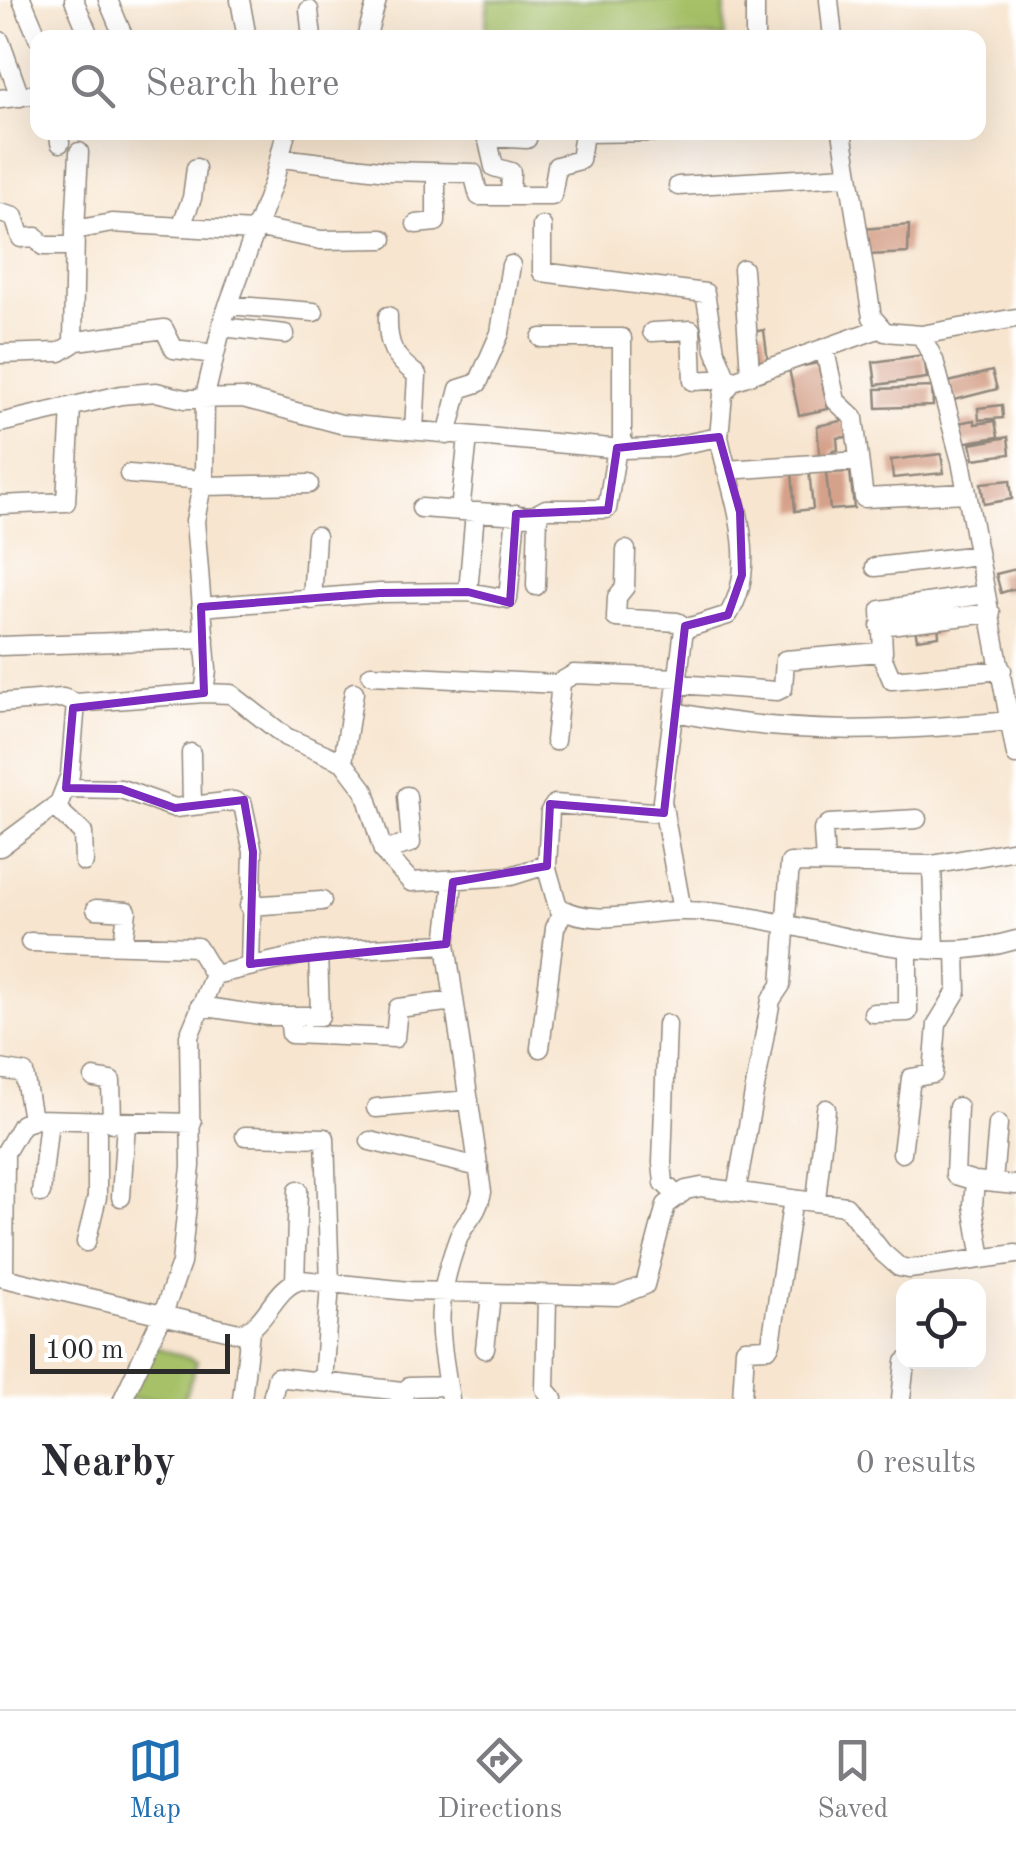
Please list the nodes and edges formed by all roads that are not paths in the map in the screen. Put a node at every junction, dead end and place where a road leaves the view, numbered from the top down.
1 (22, 0) edge
2 (74, 0) edge
3 (108, 0) edge
4 (240, 0) edge
5 (376, 0) edge
6 (755, 0) edge
7 (828, 0) edge
8 (309, 10) dead end
9 (35, 30) edge
10 (87, 30) edge
11 (121, 30) edge
12 (246, 30) edge
13 (311, 30) edge
14 (368, 30) edge
15 (755, 30) edge
16 (833, 30) edge
17 (0, 41) edge
18 (29, 96) edge
19 (0, 99) edge
20 (284, 140) edge
21 (487, 140) edge
22 (583, 140) edge
23 (843, 140) edge
24 (79, 152) dead end
25 (280, 158) junction
26 (196, 168) dead end
27 (436, 172) junction
28 (846, 176) junction
29 (678, 186) dead end
30 (510, 196) junction
31 (0, 213) edge
32 (416, 224) dead end
33 (181, 226) junction
34 (542, 226) dead end
35 (254, 229) junction
36 (74, 238) junction
37 (383, 238) dead end
38 (510, 264) dead end
39 (742, 268) dead end
40 (228, 304) junction
41 (314, 312) dead end
42 (388, 316) dead end
43 (1016, 318) edge
44 (221, 327) junction
45 (878, 329) junction
46 (652, 332) dead end
47 (286, 334) dead end
48 (921, 335) junction
49 (541, 338) dead end
50 (73, 342) junction
51 (825, 351) junction
52 (0, 354) edge
53 (215, 354) junction
54 (750, 373) junction
55 (728, 381) junction
56 (205, 396) junction
57 (71, 407) junction
58 (0, 423) edge
59 (414, 430) junction
60 (446, 434) junction
61 (468, 437) junction
62 (720, 437) junction
63 (619, 448) junction
64 (859, 462) junction
65 (726, 470) junction
66 (129, 474) dead end
67 (202, 483) junction
68 (309, 484) dead end
69 (967, 494) junction
70 (0, 505) edge
71 (421, 508) dead end
72 (468, 512) junction
73 (516, 514) junction
74 (538, 514) junction
75 (316, 536) dead end
76 (626, 550) dead end
77 (978, 555) junction
78 (875, 567) dead end
79 (536, 586) dead end
80 (468, 592) junction
81 (312, 600) junction
82 (989, 603) junction
83 (201, 607) junction
84 (685, 627) junction
85 (205, 639) junction
86 (0, 646) edge
87 (882, 652) junction
88 (1002, 670) junction
89 (371, 675) dead end
90 (679, 681) junction
91 (561, 683) junction
92 (354, 692) dead end
93 (204, 693) junction
94 (1011, 695) edge
95 (0, 703) edge
96 (76, 704) junction
97 (675, 712) junction
98 (1010, 721) junction
99 (555, 740) dead end
100 (1015, 749) edge
101 (191, 754) dead end
102 (343, 762) junction
103 (66, 788) junction
104 (407, 796) dead end
105 (192, 806) junction
106 (55, 808) junction
107 (664, 813) junction
108 (916, 819) dead end
109 (0, 847) edge
110 (1016, 850) edge
111 (384, 851) junction
112 (84, 862) dead end
113 (824, 862) junction
114 (932, 865) junction
115 (547, 866) junction
116 (453, 882) junction
117 (322, 901) dead end
118 (249, 906) junction
119 (96, 909) dead end
120 (564, 910) junction
121 (682, 910) junction
122 (782, 924) junction
123 (1016, 940) edge
124 (30, 942) dead end
125 (123, 944) junction
126 (446, 944) junction
127 (908, 948) junction
128 (934, 950) junction
129 (956, 950) junction
130 (318, 951) junction
131 (250, 964) junction
132 (214, 975) junction
133 (454, 1001) junction
134 (200, 1006) junction
135 (873, 1013) dead end
136 (289, 1017) junction
137 (667, 1024) dead end
138 (540, 1048) dead end
139 (0, 1070) edge
140 (94, 1078) dead end
141 (469, 1100) junction
142 (958, 1107) dead end
143 (376, 1108) dead end
144 (826, 1109) dead end
145 (41, 1119) junction
146 (112, 1123) junction
147 (192, 1123) junction
148 (998, 1124) dead end
149 (245, 1136) dead end
150 (370, 1141) dead end
151 (902, 1153) dead end
152 (3, 1154) edge
153 (479, 1167) junction
154 (984, 1182) junction
155 (1016, 1185) edge
156 (298, 1190) dead end
157 (736, 1192) junction
158 (42, 1193) dead end
159 (676, 1195) junction
160 (121, 1197) dead end
161 (793, 1199) junction
162 (816, 1200) junction
163 (86, 1242) dead end
164 (1016, 1254) edge
165 (982, 1259) junction
166 (2, 1277) edge
167 (909, 1278) edge
168 (295, 1280) junction
169 (330, 1284) junction
170 (439, 1292) junction
171 (491, 1294) junction
172 (547, 1298) junction
173 (163, 1314) junction
174 (250, 1331) junction
175 (485, 1349) dead end
176 (904, 1369) edge
177 (323, 1382) junction
178 (449, 1393) edge
179 (401, 1395) edge
180 (123, 1399) edge
181 (242, 1399) edge
182 (272, 1399) edge
183 (553, 1399) edge
184 (742, 1399) edge
185 (901, 1399) edge

1 - 9 street
2 - 10 street
3 - 11 street
4 - 12 street
5 - 14 street
6 - 15 street
7 - 16 street
8 - 13 street
17 - 18 street
18 - 19 street
20 - 25 street
21 - 30 street
22 - 30 street
23 - 28 street
24 - 36 street
25 - 27 street
25 - 35 street
26 - 33 street
27 - 30 street
27 - 32 street
28 - 29 street
28 - 45 street
31 - 36 street
33 - 35 street
33 - 36 street
34 - 55 street
35 - 37 street
35 - 40 street
36 - 50 street
38 - 60 street
39 - 54 street
40 - 41 street
40 - 44 street
42 - 59 street
43 - 48 street
44 - 47 street
44 - 53 street
45 - 48 street
45 - 51 street
46 - 55 street
48 - 69 street
49 - 63 street
50 - 52 street
50 - 53 street
51 - 54 street
51 - 64 street
53 - 56 street
54 - 55 street
55 - 62 street
56 - 57 street
56 - 59 street
56 - 67 street
57 - 58 street
57 - 70 street
59 - 60 street
60 - 61 street
61 - 63 street
61 - 72 street
62 - 63 street
62 - 65 street
63 - 74 street
64 - 65 street
64 - 69 street
65 - 84 street
66 - 67 street
67 - 68 street
67 - 83 street
69 - 77 street
71 - 72 street
72 - 73 street
72 - 80 street
73 - 74 street
73 - 80 street
74 - 79 street
75 - 81 street
76 - 84 street
77 - 78 street
77 - 82 street
80 - 81 street
81 - 83 street
82 - 87 street
82 - 88 street
83 - 85 street
84 - 90 street
85 - 86 street
85 - 93 street
87 - 88 street
87 - 90 street
88 - 94 street
89 - 91 street
90 - 91 street
90 - 97 street
91 - 99 street
92 - 102 street
93 - 96 street
93 - 102 street
94 - 98 street
95 - 96 street
96 - 103 street
97 - 98 street
97 - 107 street
98 - 100 street
101 - 105 street
102 - 111 street
103 - 105 street
103 - 106 street
104 - 111 street
105 - 118 street
106 - 109 street
106 - 112 street
107 - 115 street
107 - 121 street
108 - 113 street
110 - 114 street
111 - 116 street
113 - 114 street
113 - 122 street
114 - 128 street
115 - 116 street
115 - 120 street
116 - 126 street
117 - 118 street
118 - 131 street
119 - 125 street
120 - 121 street
120 - 138 street
121 - 122 street
122 - 127 street
122 - 157 street
123 - 129 street
124 - 125 street
125 - 132 street
126 - 130 street
126 - 133 street
127 - 128 street
127 - 135 street
128 - 129 street
129 - 151 street
130 - 131 street
130 - 136 street
131 - 132 street
132 - 134 street
133 - 136 street
133 - 141 street
134 - 136 street
134 - 147 street
137 - 159 street
139 - 145 street
140 - 146 street
141 - 143 street
141 - 153 street
142 - 154 street
144 - 162 street
145 - 146 street
145 - 152 street
145 - 158 street
146 - 147 street
146 - 160 street
146 - 163 street
147 - 173 street
148 - 154 street
149 - 169 street
150 - 153 street
152 - 166 street
153 - 170 street
154 - 155 street
154 - 165 street
156 - 168 street
157 - 159 street
157 - 161 street
159 - 172 street
161 - 162 street
161 - 184 street
162 - 167 street
164 - 165 street
165 - 167 street
166 - 173 street
168 - 169 street
168 - 174 street
169 - 170 street
169 - 177 street
170 - 171 street
170 - 178 street
171 - 172 street
171 - 175 street
172 - 183 street
173 - 174 street
173 - 180 street
174 - 181 street
176 - 185 street
177 - 179 street
177 - 182 street
178 - 179 street

